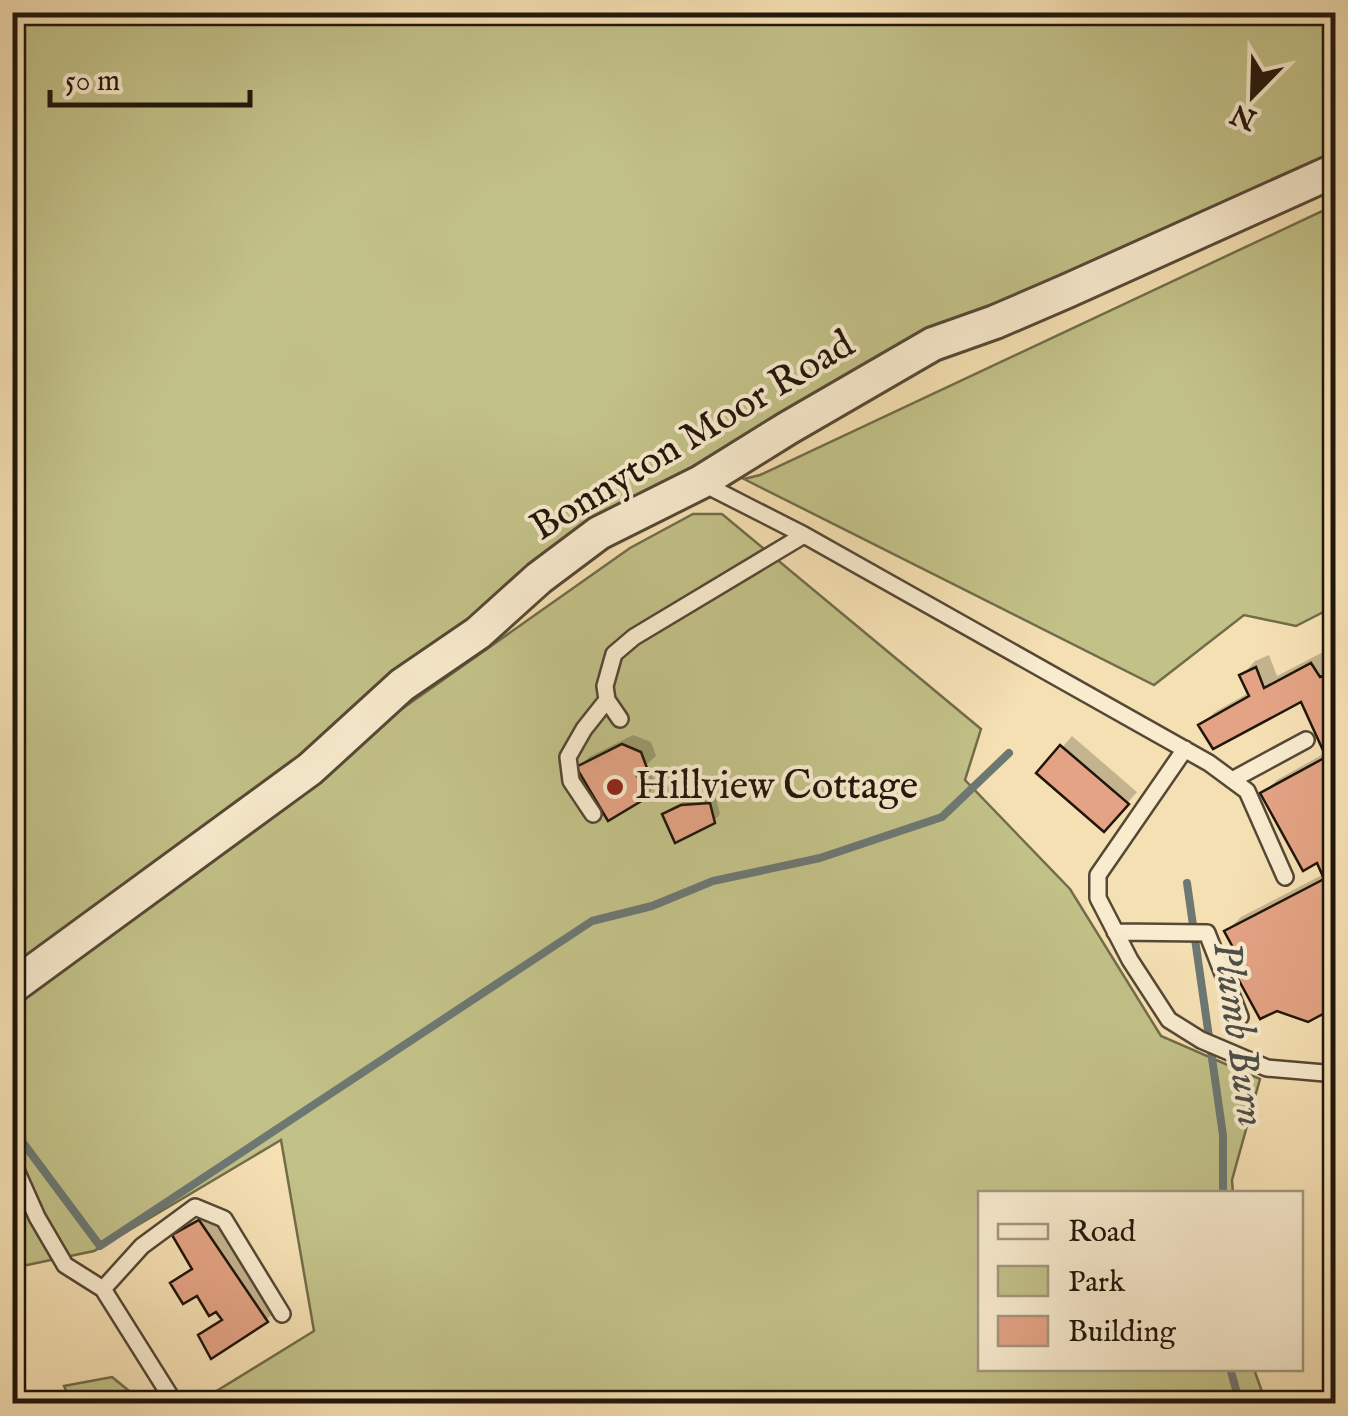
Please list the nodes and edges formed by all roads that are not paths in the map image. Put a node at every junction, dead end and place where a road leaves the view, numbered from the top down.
1 (1336, 170) edge
2 (701, 482) junction
3 (804, 536) junction
4 (607, 700) junction
5 (620, 719) dead end
6 (1306, 740) dead end
7 (1185, 749) junction
8 (1232, 780) junction
9 (593, 814) dead end
10 (1285, 877) dead end
11 (1115, 932) junction
12 (12, 987) edge
13 (1240, 1016) dead end
14 (1336, 1074) edge
15 (12, 1161) edge
16 (103, 1289) junction
17 (282, 1314) dead end
18 (174, 1402) edge

1 - 2 street, Bonnyton Moor Road
2 - 3 lane
2 - 12 street, Bonnyton Moor Road
3 - 4 lane
3 - 7 lane
4 - 5 lane
4 - 9 lane
6 - 8 lane
7 - 8 lane
7 - 11 lane
8 - 10 lane
11 - 13 lane
11 - 14 lane
15 - 16 lane
16 - 17 lane
16 - 18 lane

